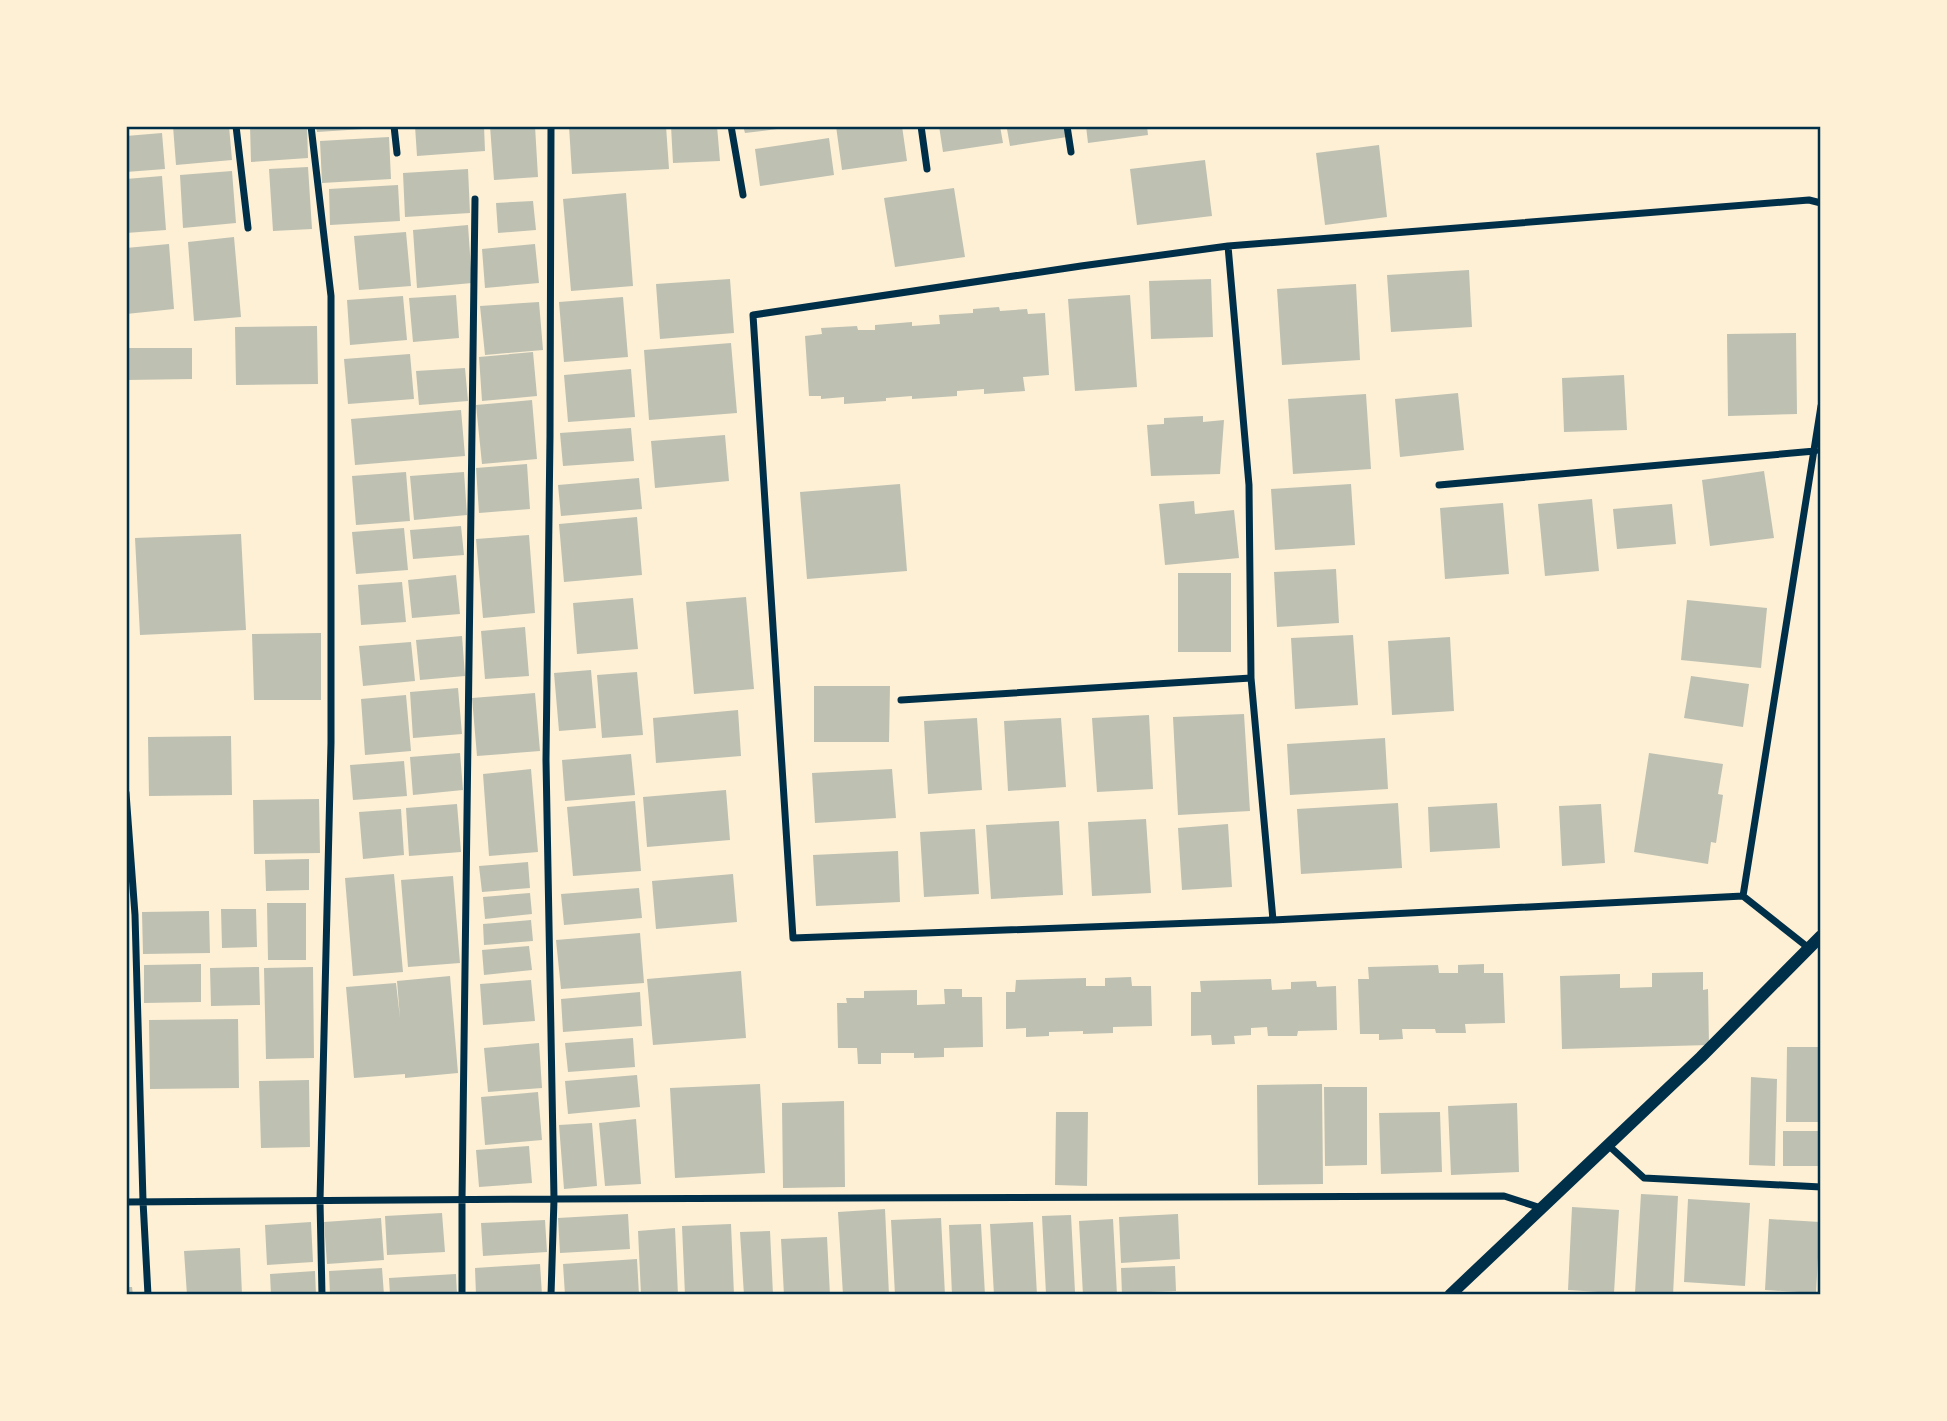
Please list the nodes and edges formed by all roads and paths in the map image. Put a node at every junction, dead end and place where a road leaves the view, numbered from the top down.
1 (236, 126) edge
2 (310, 126) edge
3 (394, 126) edge
4 (551, 126) edge
5 (732, 126) edge
6 (921, 126) edge
7 (1067, 126) edge
8 (1070, 152) dead end
9 (397, 153) dead end
10 (927, 169) dead end
11 (743, 195) dead end
12 (475, 199) dead end
13 (1821, 203) edge
14 (248, 228) dead end
15 (1228, 246) junction
16 (1821, 406) edge
17 (1815, 451) junction
18 (1439, 485) dead end
19 (1251, 678) junction
20 (901, 700) dead end
21 (126, 793) edge
22 (1743, 896) junction
23 (1273, 920) junction
24 (1821, 936) edge
25 (1810, 949) junction
26 (1608, 1145) junction
27 (1821, 1187) edge
28 (554, 1199) junction
29 (462, 1200) junction
30 (143, 1201) junction
31 (320, 1201) junction
32 (126, 1202) edge
33 (1541, 1208) junction
34 (148, 1295) edge
35 (322, 1295) edge
36 (462, 1295) edge
37 (551, 1295) edge
38 (1450, 1295) edge

1 - 14 street
2 - 31 street
3 - 9 street
4 - 28 street
5 - 11 street
6 - 10 street
7 - 8 street
12 - 29 street
13 - 15 street
15 - 19 street
15 - 23 street
16 - 17 street
17 - 18 street
17 - 22 street
19 - 20 street
19 - 23 street
21 - 30 street
22 - 23 street
22 - 25 street
24 - 25 street
25 - 26 street
26 - 27 street
26 - 33 street
28 - 29 street
28 - 33 street
28 - 37 street
29 - 31 street
29 - 36 street
30 - 31 street
30 - 32 street
30 - 34 street
31 - 35 street
33 - 38 street

